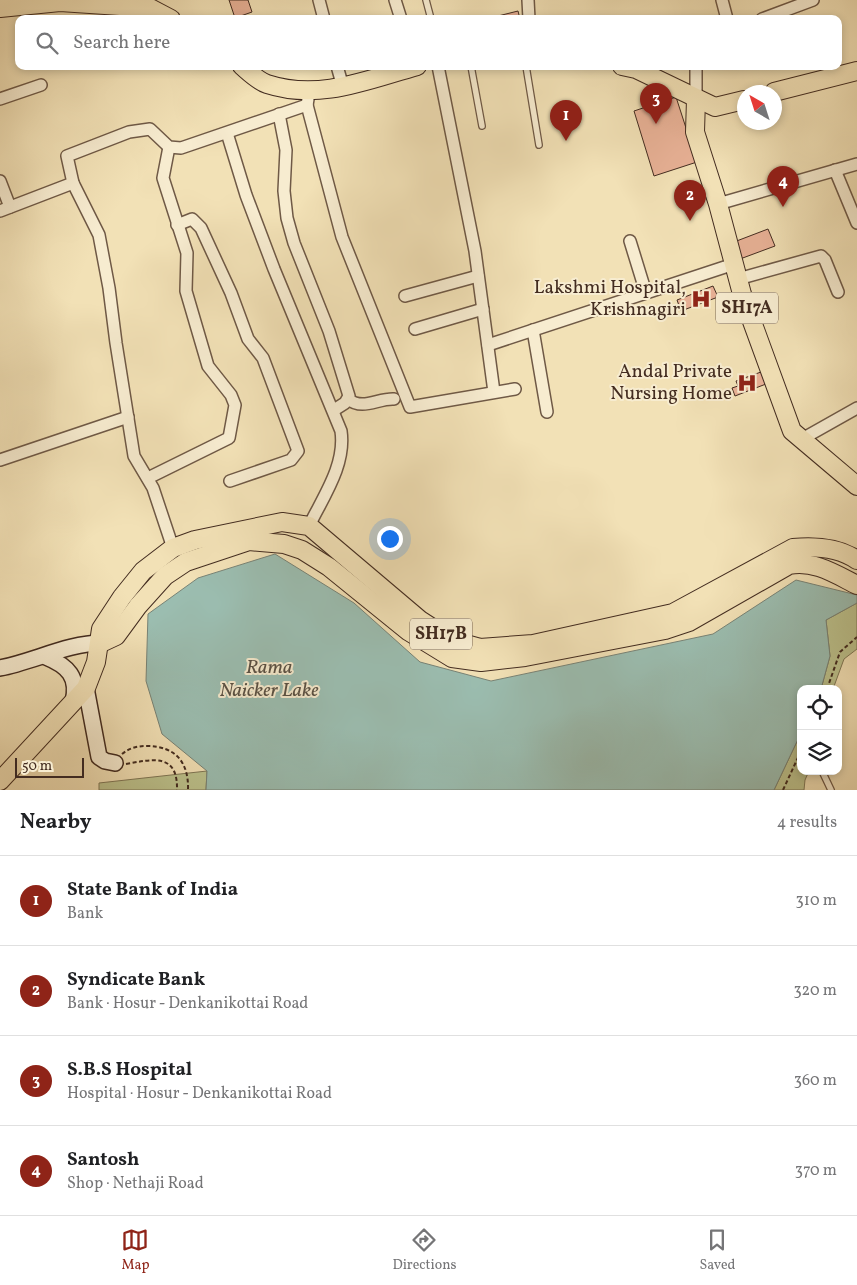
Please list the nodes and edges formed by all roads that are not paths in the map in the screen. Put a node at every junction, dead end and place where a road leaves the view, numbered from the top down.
1 (319, 0) edge
2 (395, 0) edge
3 (426, 0) edge
4 (528, 0) edge
5 (722, 0) edge
6 (813, 0) edge
7 (783, 5) edge
8 (0, 8) edge
9 (163, 15) edge
10 (323, 15) edge
11 (400, 15) edge
12 (430, 15) edge
13 (529, 15) edge
14 (726, 15) edge
15 (768, 15) edge
16 (247, 70) edge
17 (338, 70) edge
18 (404, 70) edge
19 (439, 70) edge
20 (472, 70) edge
21 (527, 70) edge
22 (638, 70) edge
23 (696, 70) edge
24 (857, 72) edge
25 (41, 85) dead end
26 (343, 87) junction
27 (782, 90) edge
28 (308, 98) junction
29 (0, 99) edge
30 (696, 99) junction
31 (737, 102) edge
32 (279, 114) junction
33 (482, 126) dead end
34 (227, 132) junction
35 (538, 145) dead end
36 (169, 147) junction
37 (857, 164) edge
38 (835, 170) junction
39 (0, 181) edge
40 (73, 182) junction
41 (718, 204) junction
42 (5, 209) edge
43 (857, 223) edge
44 (177, 225) junction
45 (630, 240) dead end
46 (736, 271) junction
47 (478, 276) junction
48 (838, 292) dead end
49 (646, 293) junction
50 (405, 296) dead end
51 (483, 309) junction
52 (414, 330) dead end
53 (533, 330) junction
54 (488, 345) junction
55 (515, 389) dead end
56 (494, 392) junction
57 (348, 399) junction
58 (394, 399) dead end
59 (857, 408) edge
60 (334, 410) junction
61 (547, 412) dead end
62 (128, 417) junction
63 (802, 440) junction
64 (0, 460) edge
65 (230, 481) dead end
66 (150, 483) junction
67 (857, 486) edge
68 (309, 526) junction
69 (173, 548) junction
70 (854, 558) edge
71 (857, 585) edge
72 (100, 642) junction
73 (46, 656) junction
74 (0, 668) edge
75 (86, 688) junction
76 (73, 702) junction
77 (115, 763) road end
78 (824, 775) edge
79 (0, 780) edge
80 (831, 790) edge

1 - 10 street
2 - 11 street
3 - 12 lane
4 - 13 street
5 - 14 street
6 - 7 street
7 - 15 street
8 - 9 main road
16 - 28 main road
17 - 26 street
18 - 26 main road
19 - 47 street
20 - 33 lane
21 - 35 lane
22 - 30 main road
23 - 30 street
24 - 27 main road
25 - 29 street
26 - 28 main road
28 - 32 street
28 - 56 street
30 - 31 main road
30 - 41 main road, SH17A
32 - 34 street
32 - 57 street
34 - 36 street
34 - 60 street
36 - 40 street
36 - 44 street
37 - 38 street
38 - 41 street
38 - 43 street
39 - 42 street
40 - 42 street
40 - 62 street
41 - 46 main road, SH17A
44 - 65 street
44 - 66 street
45 - 49 street
46 - 48 street
46 - 49 street
46 - 63 main road, SH17A
47 - 50 street
47 - 51 street
49 - 53 street
51 - 52 street
51 - 54 street
53 - 54 street
53 - 61 street
54 - 56 street
55 - 56 street
57 - 58 street
57 - 60 street
59 - 63 street
60 - 68 street
62 - 64 street
62 - 66 street
63 - 67 main road, SH17A
66 - 69 street
68 - 69 main road
68 - 70 main road, SH17B
69 - 72 main road
71 - 72 main road, SH17B
72 - 73 street
72 - 75 main road
73 - 74 street
73 - 76 street
75 - 76 main road
75 - 77 street
76 - 79 main road
78 - 80 lane

